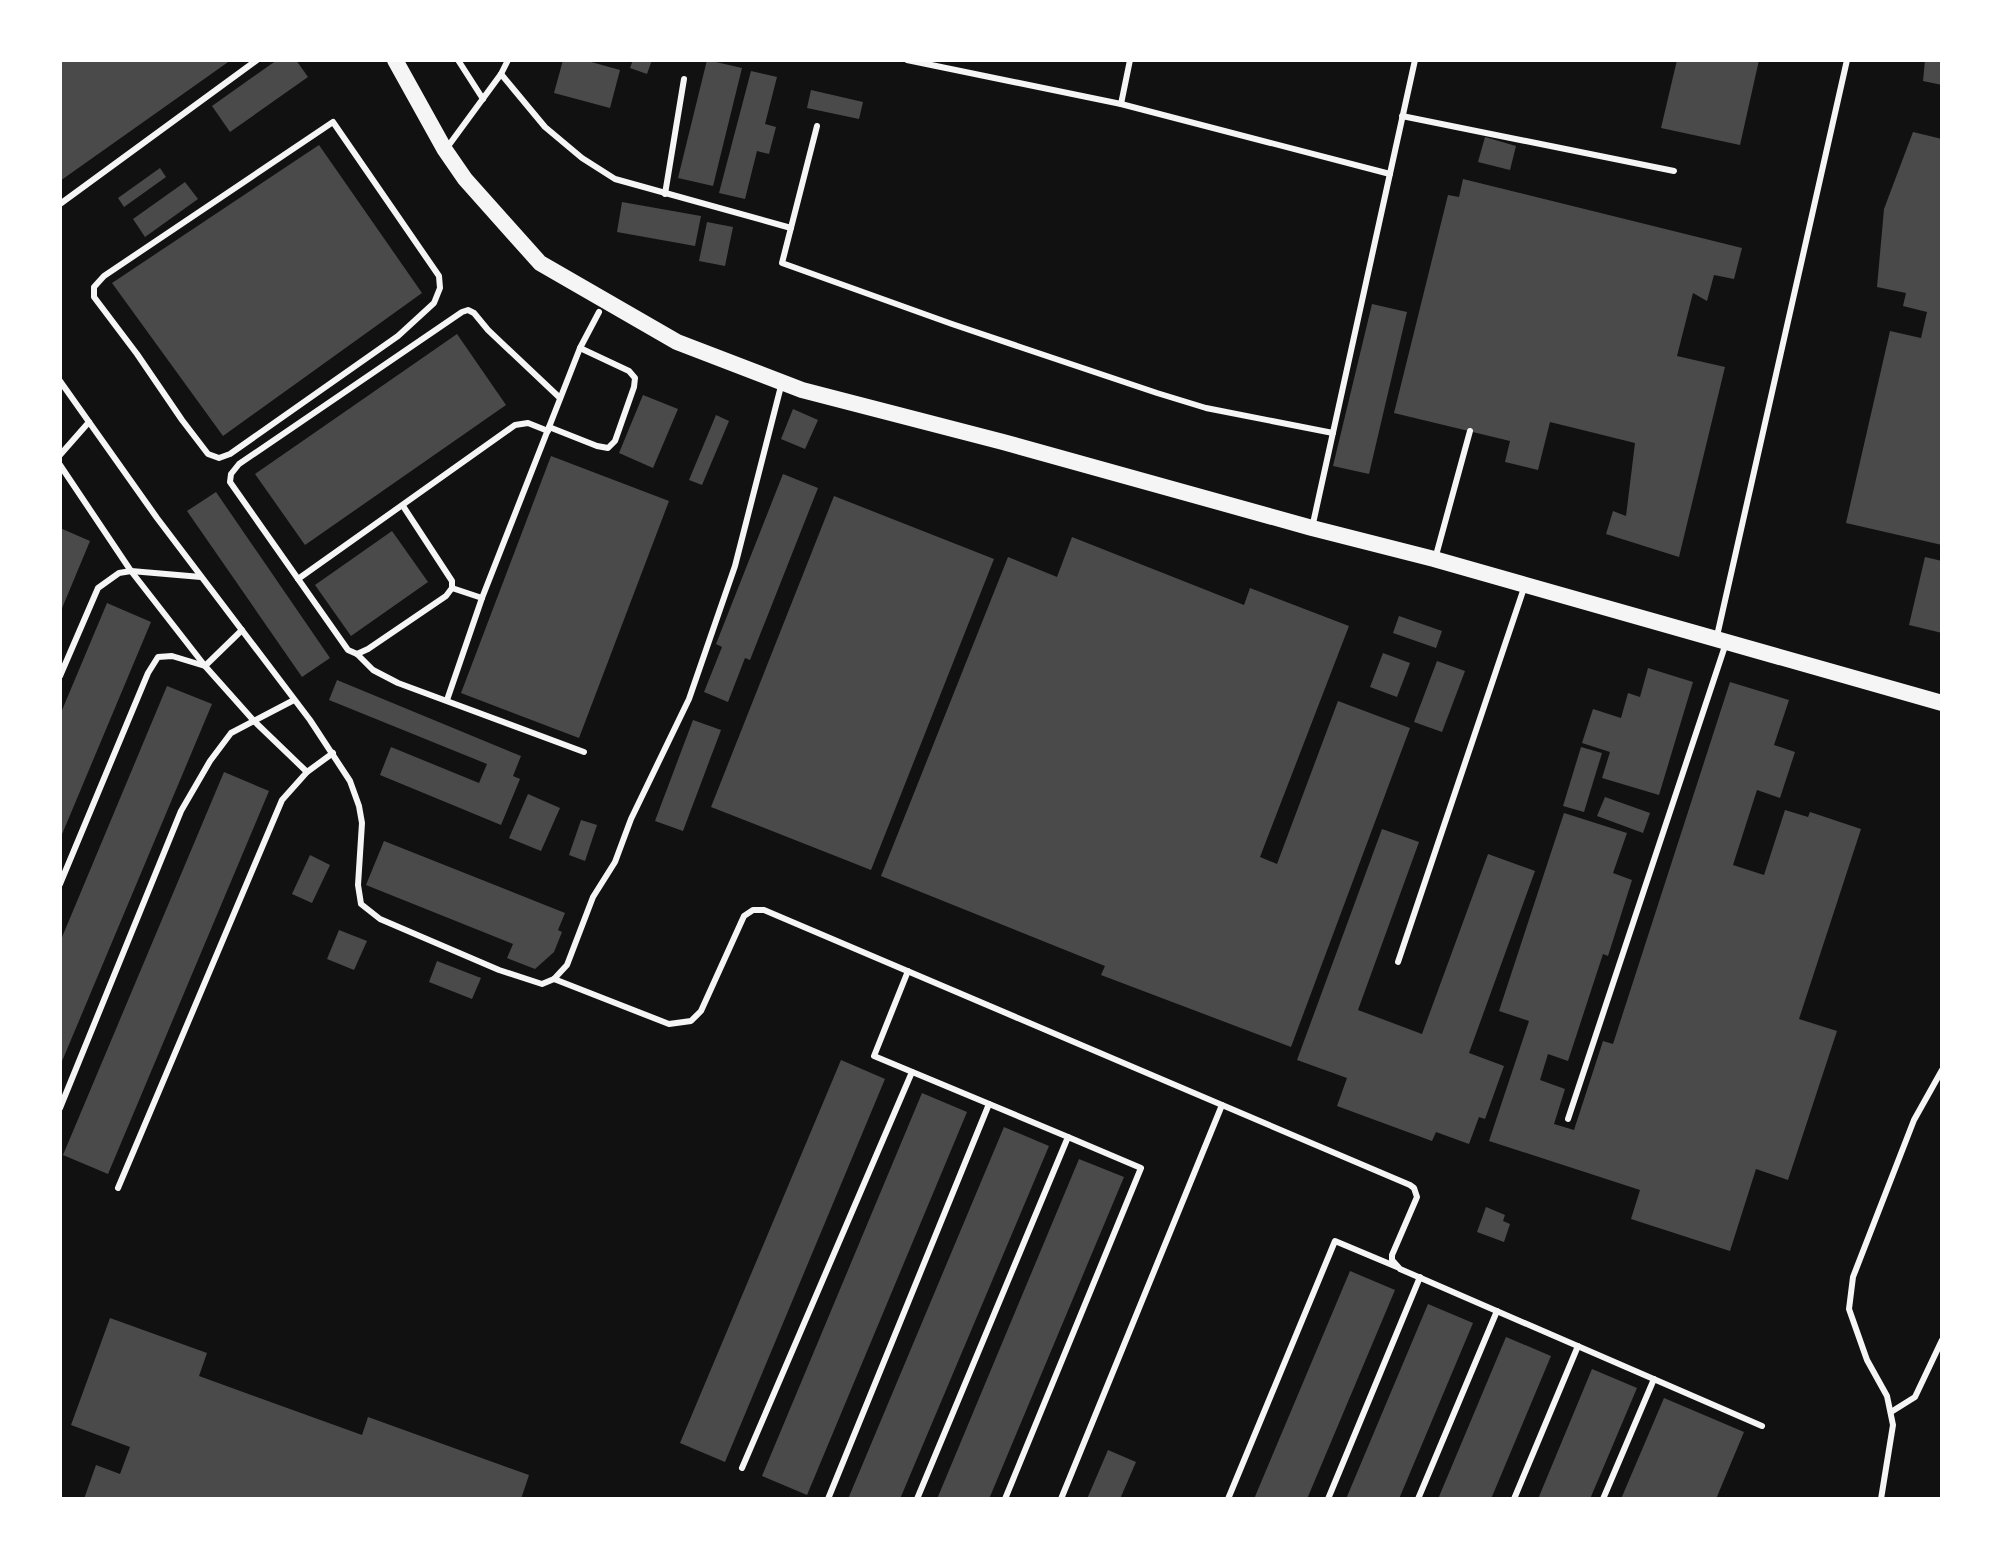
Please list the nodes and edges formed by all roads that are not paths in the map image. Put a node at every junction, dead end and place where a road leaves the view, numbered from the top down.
1 (257, 60) edge
2 (395, 60) edge
3 (458, 60) edge
4 (508, 60) edge
5 (907, 60) edge
6 (1130, 60) edge
7 (1415, 60) edge
8 (1847, 60) edge
9 (501, 74) junction
10 (684, 79) dead end
11 (483, 99) junction
12 (1121, 104) junction
13 (1402, 116) junction
14 (333, 122) joint
15 (817, 126) dead end
16 (445, 150) junction
17 (1674, 171) dead end
18 (1390, 174) junction
19 (665, 194) junction
20 (60, 204) edge
21 (791, 228) junction
22 (599, 312) dead end
23 (580, 348) junction
24 (60, 381) edge
25 (782, 382) junction
26 (560, 398) junction
27 (89, 422) junction
28 (549, 429) junction
29 (1470, 431) dead end
30 (1333, 433) junction
31 (60, 455) edge
32 (60, 465) edge
33 (403, 506) junction
34 (1312, 528) junction
35 (1434, 559) junction
36 (131, 571) junction
37 (201, 577) junction
38 (298, 579) junction
39 (1525, 585) junction
40 (452, 588) junction
41 (482, 598) junction
42 (242, 630) junction
43 (1721, 641) junction
44 (357, 654) junction
45 (205, 666) junction
46 (60, 676) edge
47 (294, 700) junction
48 (447, 700) junction
49 (1942, 703) edge
50 (254, 721) junction
51 (584, 752) dead end
52 (333, 753) junction
53 (307, 772) junction
54 (60, 884) edge
55 (1398, 962) dead end
56 (908, 971) junction
57 (554, 979) junction
58 (1942, 1070) edge
59 (912, 1072) junction
60 (989, 1104) junction
61 (1222, 1105) junction
62 (60, 1108) edge
63 (1568, 1119) dead end
64 (1068, 1137) junction
65 (118, 1188) dead end
66 (1400, 1269) junction
67 (1420, 1277) junction
68 (1497, 1311) junction
69 (1942, 1340) edge
70 (1578, 1346) junction
71 (1654, 1379) junction
72 (1891, 1412) junction
73 (1762, 1426) dead end
74 (742, 1468) dead end
75 (828, 1499) edge
76 (917, 1499) edge
77 (1005, 1499) edge
78 (1061, 1499) edge
79 (1228, 1499) edge
80 (1328, 1499) edge
81 (1418, 1499) edge
82 (1514, 1499) edge
83 (1603, 1499) edge
84 (1881, 1499) edge

1 - 20 lane
2 - 16 main road
3 - 11 lane
4 - 9 lane
5 - 12 lane
6 - 12 lane
7 - 13 lane
8 - 43 lane
9 - 11 lane
9 - 19 lane
10 - 19 lane
11 - 16 lane
12 - 18 lane
13 - 17 lane
13 - 18 lane
14 - 14 lane
15 - 21 lane
16 - 25 main road
18 - 30 lane
19 - 21 lane
21 - 30 lane
22 - 23 lane
23 - 26 lane
23 - 28 lane
24 - 27 lane
25 - 34 main road
25 - 57 lane
26 - 28 lane
26 - 38 lane
27 - 31 lane
27 - 37 lane
28 - 33 lane
28 - 41 lane
29 - 35 lane
30 - 34 lane
32 - 36 lane
33 - 38 lane
33 - 40 lane
34 - 35 main road
35 - 39 main road
36 - 37 lane
36 - 45 lane
36 - 46 lane
37 - 42 lane
38 - 44 lane
39 - 43 main road
39 - 55 lane
40 - 41 lane
40 - 44 lane
41 - 48 lane
42 - 45 lane
42 - 47 lane
43 - 49 main road
43 - 63 lane
44 - 48 lane
45 - 50 lane
45 - 54 lane
47 - 50 lane
47 - 52 lane
48 - 51 lane
50 - 53 lane
50 - 62 lane
52 - 53 lane
52 - 57 lane
53 - 65 lane
56 - 57 lane
56 - 59 lane
56 - 61 lane
58 - 72 lane
59 - 60 lane
59 - 74 lane
60 - 64 lane
60 - 75 lane
61 - 66 lane
61 - 78 lane
64 - 76 lane
64 - 77 lane
66 - 67 lane
66 - 79 lane
67 - 68 lane
67 - 80 lane
68 - 70 lane
68 - 81 lane
69 - 72 lane
70 - 71 lane
70 - 82 lane
71 - 73 lane
71 - 83 lane
72 - 84 lane

